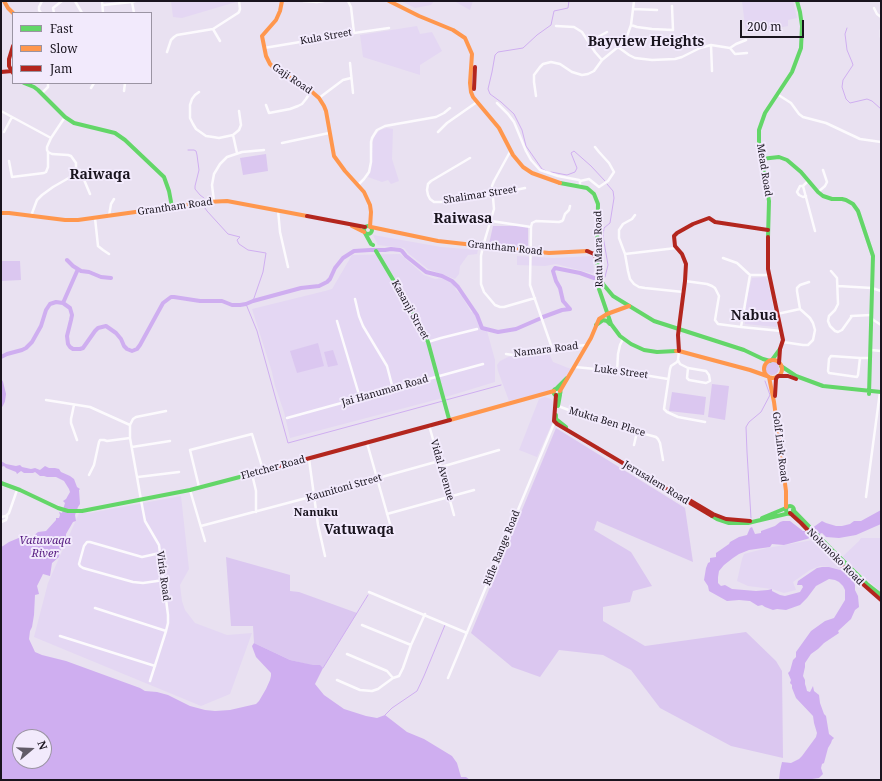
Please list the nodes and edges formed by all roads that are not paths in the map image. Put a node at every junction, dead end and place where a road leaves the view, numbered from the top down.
1 (4, 1) edge
2 (42, 1) edge
3 (62, 1) edge
4 (75, 1) edge
5 (102, 1) edge
6 (135, 1) edge
7 (239, 1) edge
8 (282, 1) edge
9 (303, 1) edge
10 (324, 1) edge
11 (348, 1) edge
12 (389, 1) edge
13 (395, 1) edge
14 (634, 1) edge
15 (797, 1) edge
16 (132, 2) junction
17 (103, 5) junction
18 (672, 6) dead end
19 (874, 8) dead end
20 (633, 9) junction
21 (657, 10) dead end
22 (13, 12) edge
23 (40, 12) edge
24 (54, 12) edge
25 (81, 12) edge
26 (103, 12) edge
27 (134, 12) edge
28 (881, 17) edge
29 (631, 25) junction
30 (556, 26) dead end
31 (389, 28) dead end
32 (213, 29) junction
33 (881, 30) edge
34 (607, 32) dead end
35 (354, 33) junction
36 (881, 36) edge
37 (746, 40) dead end
38 (220, 41) dead end
39 (589, 42) junction
40 (711, 45) junction
41 (618, 47) junction
42 (264, 48) junction
43 (730, 48) junction
44 (12, 49) edge
45 (166, 52) dead end
46 (748, 53) dead end
47 (602, 60) junction
48 (350, 63) dead end
49 (712, 71) dead end
50 (1, 72) edge
51 (12, 72) edge
52 (351, 78) junction
53 (26, 84) edge
54 (48, 84) edge
55 (93, 84) edge
56 (125, 84) edge
57 (91, 88) dead end
58 (124, 91) dead end
59 (311, 91) junction
60 (199, 92) dead end
61 (42, 93) junction
62 (353, 93) dead end
63 (777, 94) junction
64 (536, 96) dead end
65 (319, 98) junction
66 (477, 102) junction
67 (497, 103) dead end
68 (266, 105) dead end
69 (450, 108) dead end
70 (239, 111) dead end
71 (1, 112) edge
72 (12, 117) junction
73 (65, 117) junction
74 (4, 132) dead end
75 (438, 132) dead end
76 (330, 133) junction
77 (233, 135) junction
78 (51, 138) junction
79 (880, 142) edge
80 (282, 143) dead end
81 (595, 147) dead end
82 (264, 150) dead end
83 (511, 150) junction
84 (48, 152) junction
85 (237, 153) junction
86 (513, 155) junction
87 (508, 156) junction
88 (470, 158) dead end
89 (761, 159) junction
90 (9, 161) dead end
91 (80, 170) dead end
92 (823, 170) dead end
93 (808, 181) junction
94 (580, 182) junction
95 (358, 185) junction
96 (803, 186) junction
97 (525, 188) dead end
98 (818, 192) junction
99 (90, 194) dead end
100 (492, 195) junction
101 (806, 196) junction
102 (114, 200) dead end
103 (214, 202) junction
104 (570, 206) dead end
105 (172, 207) junction
106 (278, 210) junction
107 (1, 213) edge
108 (635, 215) dead end
109 (31, 216) junction
110 (109, 216) junction
111 (95, 218) junction
112 (490, 221) junction
113 (348, 224) junction
114 (368, 227) junction
115 (531, 227) junction
116 (768, 230) junction
117 (386, 231) junction
118 (816, 231) dead end
119 (367, 233) junction
120 (483, 246) junction
121 (677, 248) junction
122 (599, 250) junction
123 (531, 251) junction
124 (587, 251) junction
125 (109, 254) dead end
126 (625, 254) junction
127 (723, 258) dead end
128 (597, 261) junction
129 (288, 267) dead end
130 (831, 271) dead end
131 (750, 275) junction
132 (768, 275) junction
133 (685, 281) junction
134 (809, 282) dead end
135 (838, 286) junction
136 (872, 288) junction
137 (881, 291) edge
138 (684, 292) junction
139 (535, 298) junction
140 (355, 299) dead end
141 (629, 306) junction
142 (800, 309) junction
143 (607, 314) junction
144 (777, 314) junction
145 (871, 317) junction
146 (337, 321) dead end
147 (596, 325) junction
148 (881, 325) edge
149 (741, 328) junction
150 (477, 329) dead end
151 (678, 329) junction
152 (615, 330) junction
153 (782, 331) junction
154 (623, 338) junction
155 (428, 342) junction
156 (783, 342) junction
157 (587, 345) junction
158 (552, 348) junction
159 (780, 349) junction
160 (870, 350) junction
161 (679, 351) junction
162 (881, 351) edge
163 (506, 354) dead end
164 (860, 358) junction
165 (870, 358) junction
166 (678, 360) junction
167 (771, 360) junction
168 (483, 364) dead end
169 (780, 364) junction
170 (575, 367) junction
171 (688, 368) junction
172 (617, 372) junction
173 (437, 376) junction
174 (778, 376) junction
175 (768, 377) junction
176 (668, 379) junction
177 (393, 389) junction
178 (557, 392) junction
179 (869, 392) junction
180 (545, 393) junction
181 (881, 394) edge
182 (360, 398) junction
183 (46, 400) dead end
184 (774, 402) junction
185 (74, 404) junction
186 (558, 406) junction
187 (166, 411) dead end
188 (554, 412) junction
189 (287, 418) dead end
190 (449, 419) junction
191 (555, 420) junction
192 (705, 422) dead end
193 (130, 425) junction
194 (429, 425) junction
195 (637, 432) junction
196 (130, 438) junction
197 (77, 440) dead end
198 (170, 441) dead end
199 (367, 442) junction
200 (634, 445) dead end
201 (132, 447) junction
202 (499, 450) dead end
203 (308, 458) junction
204 (663, 460) dead end
205 (439, 461) junction
206 (441, 467) junction
207 (263, 471) junction
208 (179, 472) dead end
209 (252, 474) junction
210 (89, 475) dead end
211 (138, 477) junction
212 (377, 478) junction
213 (1, 483) edge
214 (199, 487) junction
215 (17, 490) junction
216 (190, 490) junction
217 (474, 490) dead end
218 (314, 496) junction
219 (449, 497) junction
220 (866, 497) dead end
221 (141, 500) junction
222 (788, 507) junction
223 (256, 512) junction
224 (791, 512) junction
225 (387, 514) junction
226 (6, 515) junction
227 (454, 515) dead end
228 (1, 517) edge
229 (1, 522) edge
230 (201, 526) junction
231 (392, 531) dead end
232 (205, 541) dead end
233 (160, 553) junction
234 (325, 556) dead end
235 (858, 578) junction
236 (164, 580) junction
237 (368, 592) dead end
238 (881, 595) edge
239 (881, 600) edge
240 (95, 608) dead end
241 (425, 614) junction
242 (362, 625) dead end
243 (166, 631) junction
244 (467, 632) junction
245 (60, 636) dead end
246 (411, 645) junction
247 (347, 654) dead end
248 (155, 666) junction
249 (393, 678) junction
250 (448, 678) dead end
251 (337, 680) dead end
252 (150, 681) dead end

1 - 22 main road
2 - 23 street
3 - 24 street
4 - 25 street
5 - 17 street
6 - 16 street
7 - 32 street
8 - 42 main road
9 - 10 street
11 - 35 street
12 - 66 main road, Ratu Mara Road
13 - 94 main road, Ratu Mara Road
14 - 20 street
15 - 63 main road, Mead Road
16 - 17 street
16 - 27 street
17 - 26 street
18 - 29 street
19 - 28 street
20 - 21 street
20 - 29 street
29 - 41 street
30 - 39 street
31 - 35 street, Kula Street
32 - 38 street
32 - 45 street
33 - 36 street
34 - 39 street
35 - 42 street, Kula Street
37 - 43 street
39 - 47 street
40 - 41 street
40 - 43 street
40 - 49 street
41 - 47 street
42 - 59 main road, Gaji Road
43 - 46 street
44 - 51 main road
47 - 64 street
48 - 52 street
50 - 51 main road
52 - 62 street
52 - 65 street
53 - 61 main road
54 - 61 street
55 - 57 street
56 - 58 street
59 - 65 main road, Gaji Road
59 - 68 street
60 - 77 street
61 - 73 main road
63 - 79 street
63 - 89 main road, Mead Road
65 - 76 main road, Gaji Road
66 - 75 street
66 - 83 main road, Ratu Mara Road
67 - 94 street
69 - 95 street
70 - 77 street
71 - 72 street
72 - 74 street
72 - 78 street
73 - 78 street
73 - 105 main road
76 - 80 street
76 - 95 main road, Gaji Road
77 - 85 street
78 - 84 street
81 - 94 street
82 - 85 street
83 - 86 main road, Ratu Mara Road
83 - 87 street
84 - 90 street
84 - 109 street
85 - 103 street
86 - 87 street
86 - 122 main road, Ratu Mara Road
87 - 100 street
88 - 100 street, Shalimar Street
89 - 93 main road
89 - 116 main road, Mead Road
91 - 99 street
92 - 98 street
93 - 96 street
93 - 98 main road
94 - 122 main road, Ratu Mara Road
95 - 114 main road, Gaji Road
96 - 101 street
96 - 101 street
97 - 100 street, Shalimar Street
98 - 136 main road
100 - 112 street
101 - 118 street
102 - 110 street
103 - 105 main road, Grantham Road
103 - 106 main road, Grantham Road
104 - 115 street
105 - 110 main road, Grantham Road
106 - 113 main road, Grantham Road
106 - 129 street
107 - 109 main road, Grantham Road
108 - 126 street
109 - 111 main road, Grantham Road
110 - 111 main road, Grantham Road
111 - 125 street
112 - 115 street
112 - 120 street
113 - 114 main road, Grantham Road
113 - 119 main road, Grantham Road
114 - 117 main road, Grantham Road
114 - 119 main road
114 - 119 main road
115 - 123 street
116 - 121 main road
116 - 132 main road, Mead Road
117 - 119 main road, Grantham Road
117 - 120 main road, Grantham Road
119 - 155 main road, Kasanji Street
120 - 123 main road, Grantham Road
120 - 139 street
121 - 126 street
121 - 133 main road
122 - 124 main road, Grantham Road
122 - 128 main road, Ratu Mara Road
122 - 141 main road, Ratu Mara Road
123 - 124 main road, Grantham Road
123 - 139 street
124 - 128 main road
126 - 138 street
127 - 131 street
128 - 143 main road, Ratu Mara Road
130 - 135 street
131 - 132 street
131 - 149 street
132 - 144 main road, Mead Road
133 - 138 main road
133 - 149 street
134 - 142 street
135 - 136 street
135 - 145 street
136 - 137 street
136 - 145 main road
138 - 151 main road
139 - 158 street
140 - 177 street
141 - 143 main road
141 - 151 main road, Ratu Mara Road
142 - 144 street
142 - 156 street
143 - 147 main road
143 - 152 main road, Ratu Mara Road
144 - 153 main road, Mead Road
145 - 148 street
145 - 160 main road
146 - 182 street
147 - 152 main road
147 - 157 main road
149 - 153 street
150 - 155 street
151 - 161 main road
151 - 167 main road, Ratu Mara Road
152 - 154 main road, Ratu Mara Road
153 - 156 main road, Mead Road
154 - 161 main road, Ratu Mara Road
154 - 172 street
155 - 173 main road, Kasanji Street
156 - 159 main road, Mead Road
157 - 158 street, Namara Road
157 - 170 main road
158 - 163 street, Namara Road
159 - 167 main road, Mead Road
159 - 169 main road, Mead Road
160 - 162 street
160 - 165 main road
161 - 166 street
161 - 175 main road, Ratu Mara Road
164 - 164 street
164 - 165 street
165 - 179 main road
166 - 171 street
166 - 176 street
167 - 169 main road
167 - 175 main road
168 - 173 street, Jai Hanuman Road
169 - 174 main road
169 - 179 main road
170 - 172 street, Luke Street
170 - 178 main road
171 - 171 street
172 - 176 street, Luke Street
173 - 177 street, Jai Hanuman Road
173 - 190 main road, Kasanji Street
174 - 175 main road
174 - 179 main road
174 - 184 main road, Golf Link Road
175 - 184 main road, Golf Link Road
176 - 192 street
177 - 182 street, Jai Hanuman Road
178 - 180 main road, Fletcher Road
178 - 186 main road
178 - 188 main road
179 - 181 main road
180 - 188 main road
180 - 190 main road, Fletcher Road
181 - 220 street
182 - 189 street, Jai Hanuman Road
183 - 185 street
184 - 222 main road, Golf Link Road
185 - 193 street
185 - 197 street
186 - 191 main road
186 - 195 street, Mukta Ben Place
187 - 193 street
188 - 191 main road
190 - 194 main road, Fletcher Road
191 - 222 main road, Jerusalem Road
191 - 224 main road, Jerusalem Road
191 - 244 street, Rifle Range Road
193 - 196 street, Viria Road
194 - 199 main road, Fletcher Road
194 - 205 street, Vidal Avenue
195 - 200 street
195 - 204 street, Mukta Ben Place
196 - 201 street, Viria Road
196 - 210 street
198 - 201 street
199 - 203 main road, Fletcher Road
199 - 212 street
201 - 211 street, Viria Road
202 - 206 street
203 - 207 main road, Fletcher Road
203 - 218 street
205 - 206 street, Vidal Avenue
205 - 212 street, Kaunitoni Street
206 - 219 street, Vidal Avenue
207 - 209 main road, Fletcher Road
207 - 214 street
208 - 211 street
209 - 214 main road, Fletcher Road
209 - 223 street
211 - 221 street, Viria Road
212 - 218 street, Kaunitoni Street
212 - 225 street
213 - 215 main road, Fletcher Road
214 - 216 main road, Fletcher Road
215 - 221 main road, Fletcher Road
215 - 226 street
216 - 221 main road, Fletcher Road
216 - 230 street
217 - 219 street
218 - 223 street, Kaunitoni Street
218 - 234 street
219 - 225 street
219 - 227 street, Vidal Avenue
221 - 233 street, Viria Road
222 - 224 main road
222 - 224 main road
223 - 230 street, Kaunitoni Street
224 - 235 main road, Nokonoko Road
225 - 231 street
226 - 228 street
226 - 229 street
230 - 232 street
233 - 236 street, Viria Road
233 - 236 street
235 - 238 main road, Nokonoko Road
235 - 239 main road, Nokonoko Road
236 - 243 street, Viria Road
237 - 241 street
240 - 243 street
241 - 244 street
241 - 246 street
242 - 246 street
243 - 248 street, Viria Road
244 - 250 street, Rifle Range Road
245 - 248 street
246 - 249 street
247 - 249 street
248 - 252 street, Viria Road
249 - 251 street

